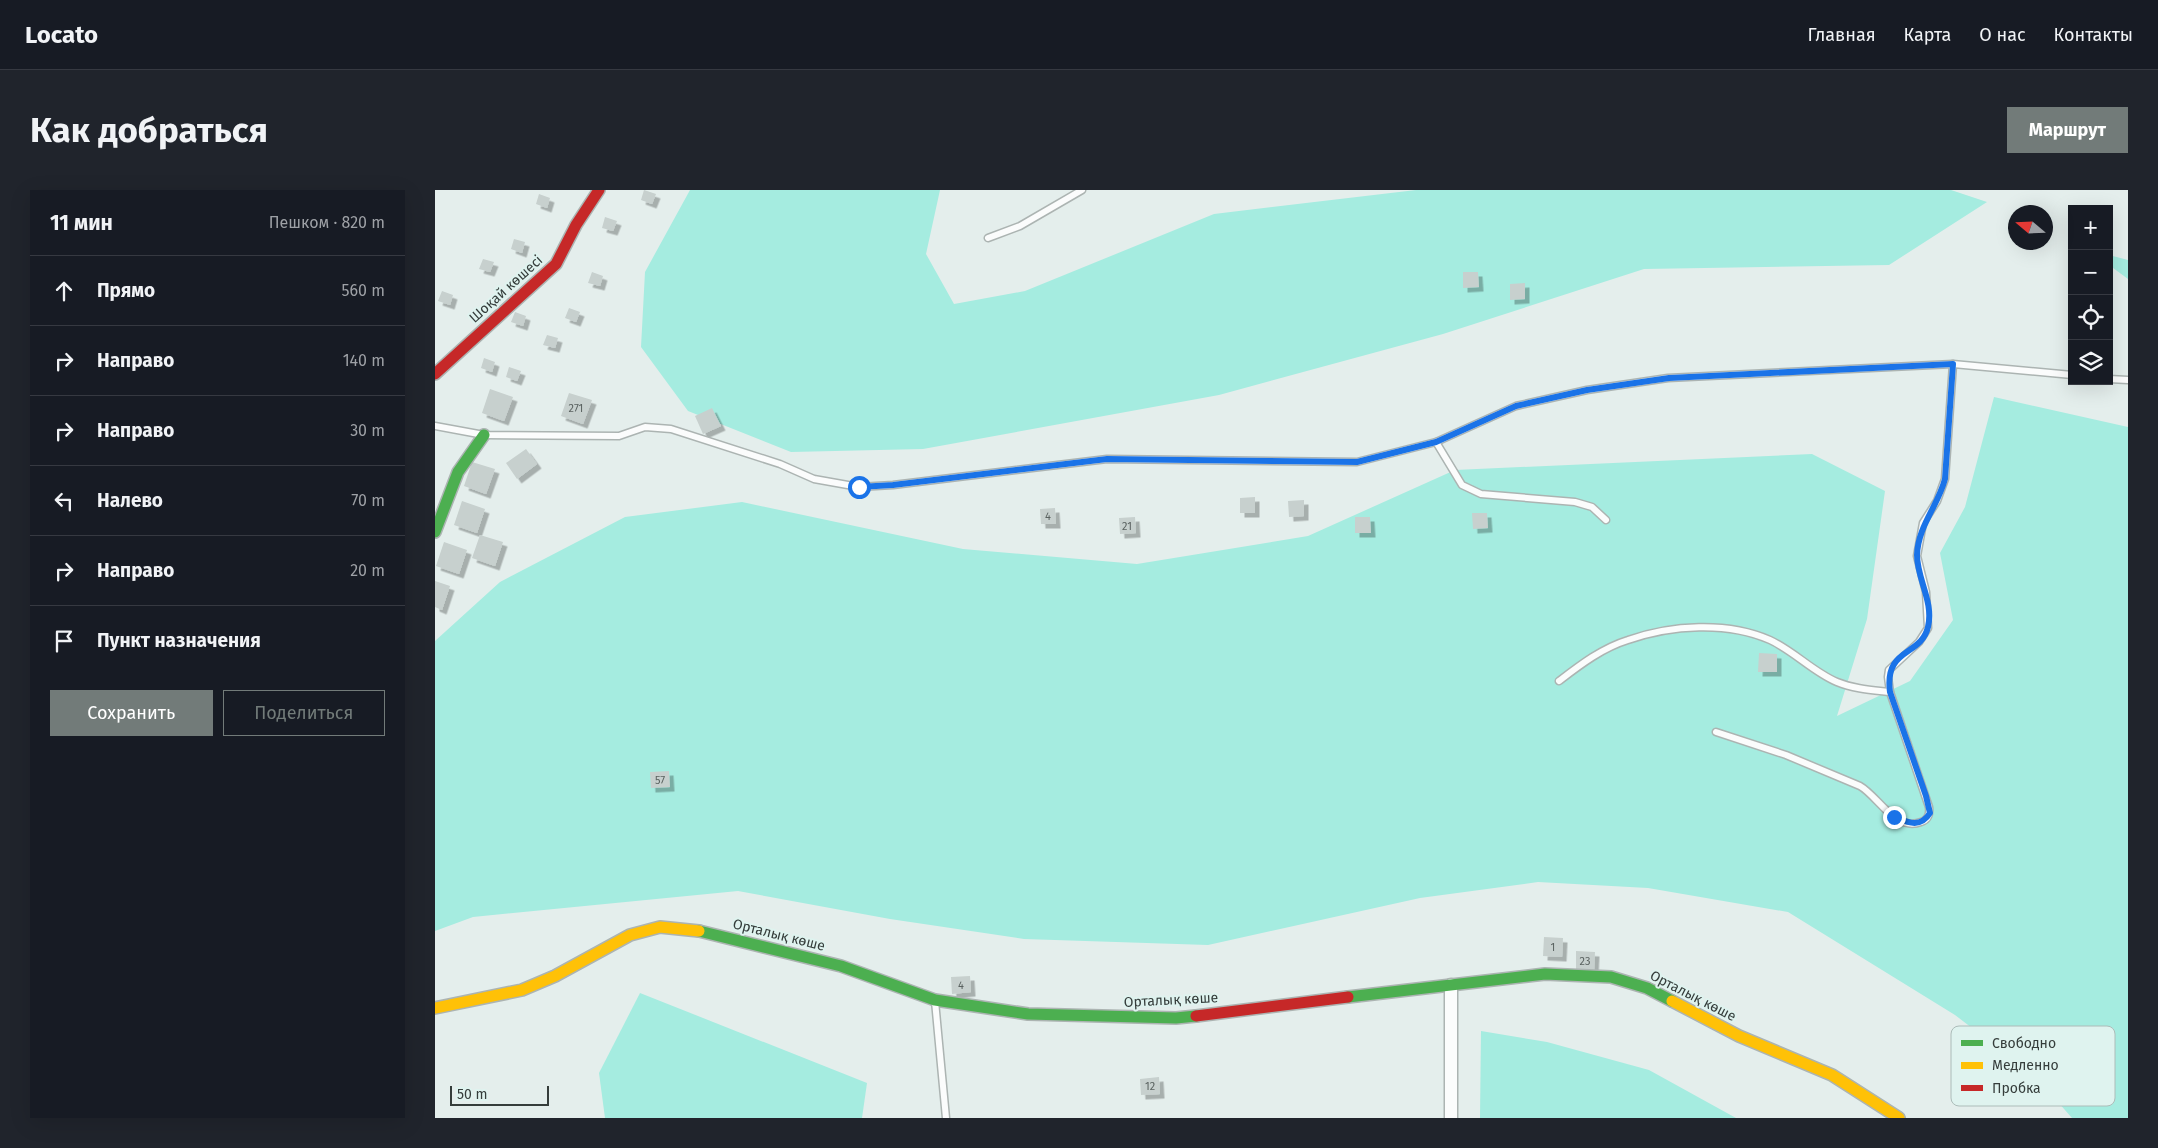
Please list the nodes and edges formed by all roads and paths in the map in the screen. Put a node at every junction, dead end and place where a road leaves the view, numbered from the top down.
1 (599, 190) edge
2 (1082, 190) edge
3 (988, 238) dead end
4 (1953, 364) junction
5 (435, 374) edge
6 (2068, 375) edge
7 (2113, 379) edge
8 (2128, 380) edge
9 (435, 426) edge
10 (484, 435) junction
11 (1436, 442) junction
12 (1606, 520) dead end
13 (435, 532) edge
14 (1559, 681) dead end
15 (1890, 692) junction
16 (1716, 732) dead end
17 (1451, 985) junction
18 (935, 1000) junction
19 (435, 1008) edge
20 (946, 1118) edge
21 (1451, 1118) edge
22 (1899, 1118) edge

1 - 5 street, Шоқай көшесі
2 - 3 lane
4 - 6 lane
4 - 11 lane
4 - 15 lane
7 - 8 lane
9 - 10 lane
10 - 11 lane
10 - 13 street
11 - 12 lane
14 - 15 lane
15 - 16 lane
17 - 18 street, Орталық көше
17 - 21 street
17 - 22 street, Орталық көше
18 - 19 street, Орталық көше
18 - 20 lane

